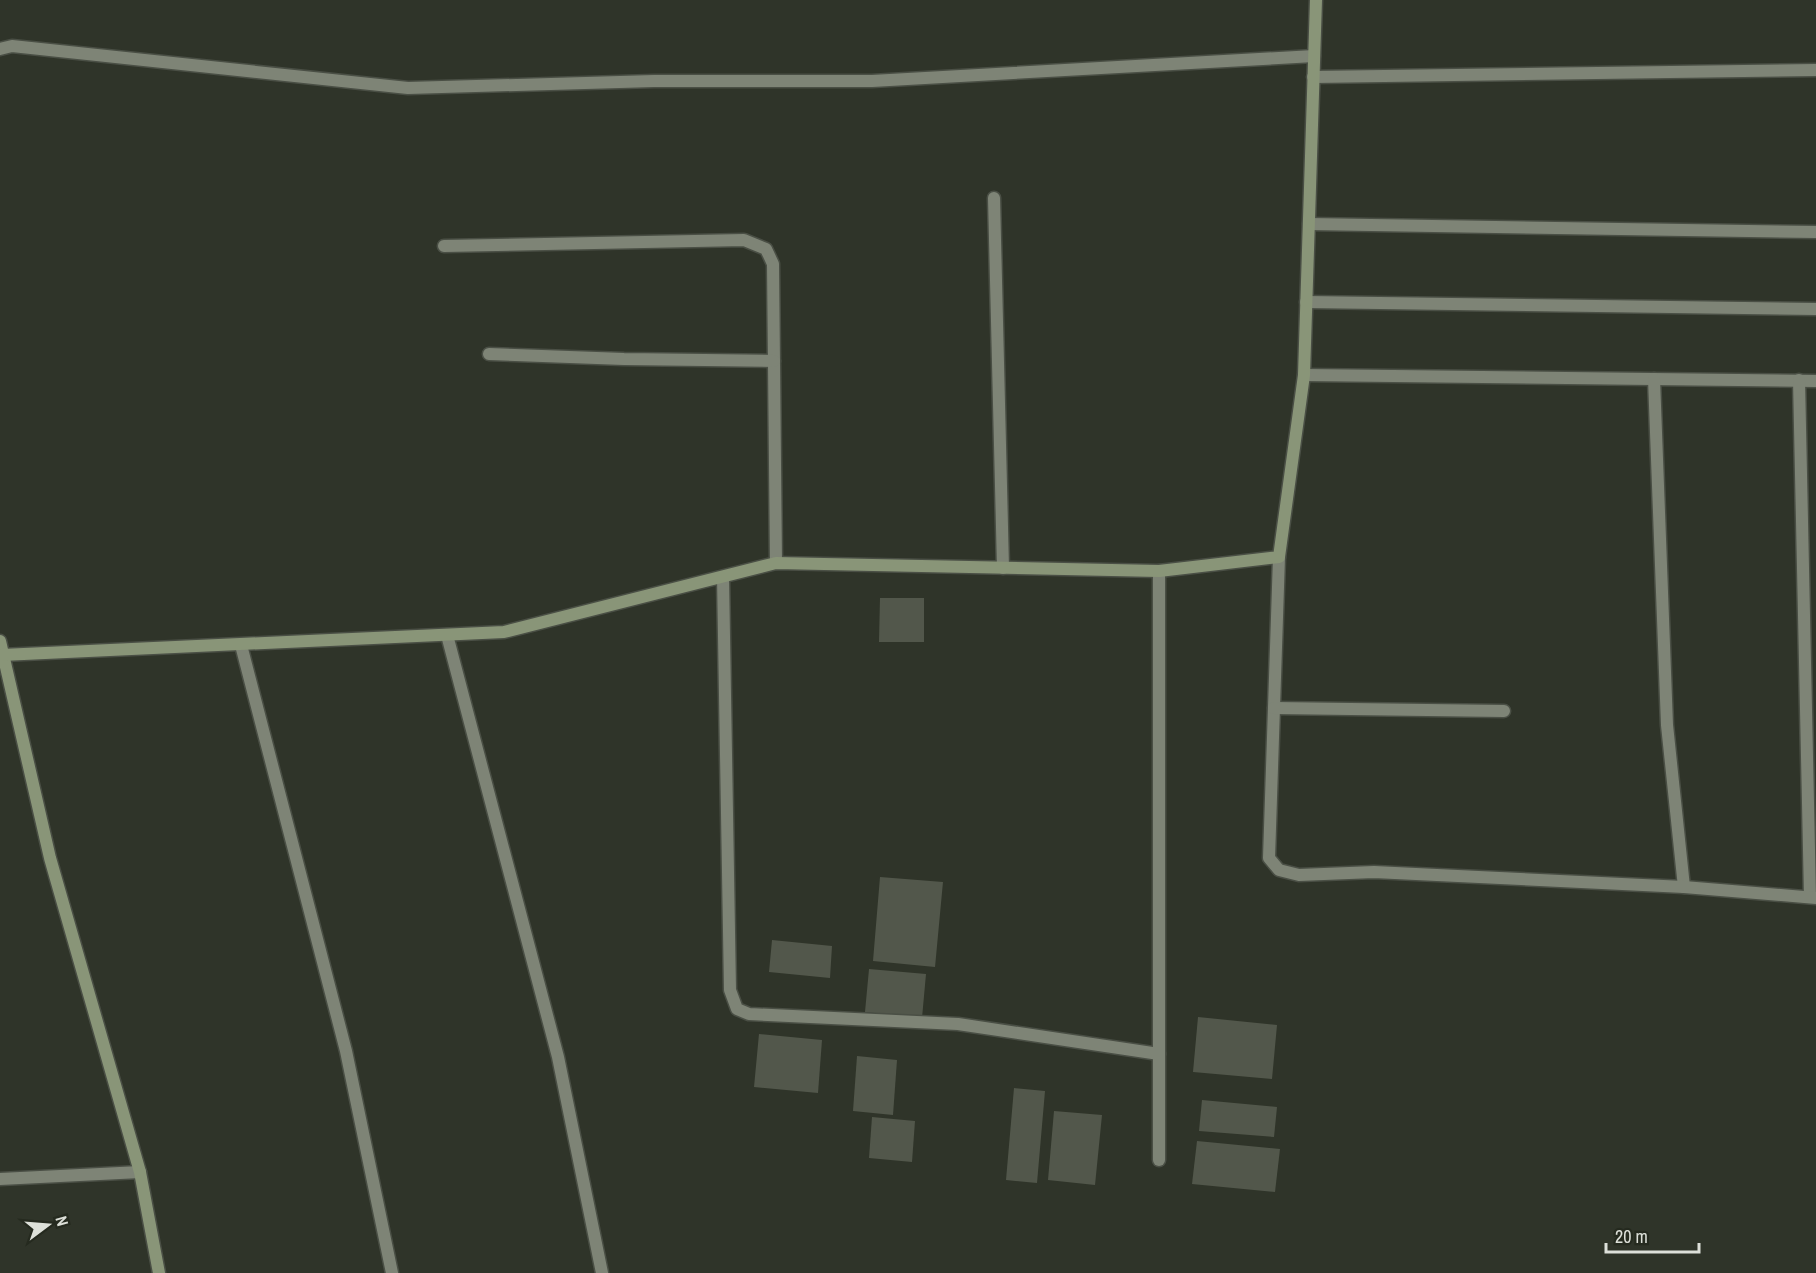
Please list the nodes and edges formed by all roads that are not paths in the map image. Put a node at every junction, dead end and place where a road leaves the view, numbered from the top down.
1 (1316, 0) edge
2 (0, 49) edge
3 (1314, 56) junction
4 (1816, 70) edge
5 (1313, 77) junction
6 (994, 198) dead end
7 (1309, 224) junction
8 (1816, 232) edge
9 (444, 246) dead end
10 (1306, 302) junction
11 (1816, 309) edge
12 (489, 354) dead end
13 (774, 361) junction
14 (1304, 375) junction
15 (1654, 379) junction
16 (1798, 380) junction
17 (1816, 381) edge
18 (1279, 557) junction
19 (776, 563) junction
20 (1003, 568) junction
21 (1159, 571) junction
22 (723, 577) junction
23 (447, 635) junction
24 (0, 641) edge
25 (241, 645) junction
26 (2, 655) junction
27 (1274, 708) junction
28 (1504, 711) dead end
29 (1684, 887) junction
30 (1813, 898) edge
31 (1159, 1054) junction
32 (1159, 1160) dead end
33 (140, 1172) junction
34 (0, 1179) edge
35 (159, 1273) edge
36 (392, 1273) edge
37 (602, 1273) edge

1 - 3 street
2 - 3 street
3 - 5 street
4 - 5 street
5 - 7 street
6 - 20 street
7 - 8 street
7 - 10 street
9 - 13 street
10 - 11 street
10 - 14 street
12 - 13 street
13 - 19 street
14 - 15 street
14 - 18 street
15 - 16 street
15 - 29 street
16 - 17 street
16 - 30 street
18 - 21 street
18 - 27 street
19 - 20 street
19 - 22 street
20 - 21 street
21 - 31 street
22 - 23 street
22 - 31 street
23 - 25 street
23 - 37 street
24 - 26 street
25 - 26 street
25 - 36 street
26 - 33 street
27 - 28 street
27 - 29 street
29 - 30 street
31 - 32 street
33 - 34 street
33 - 35 street

